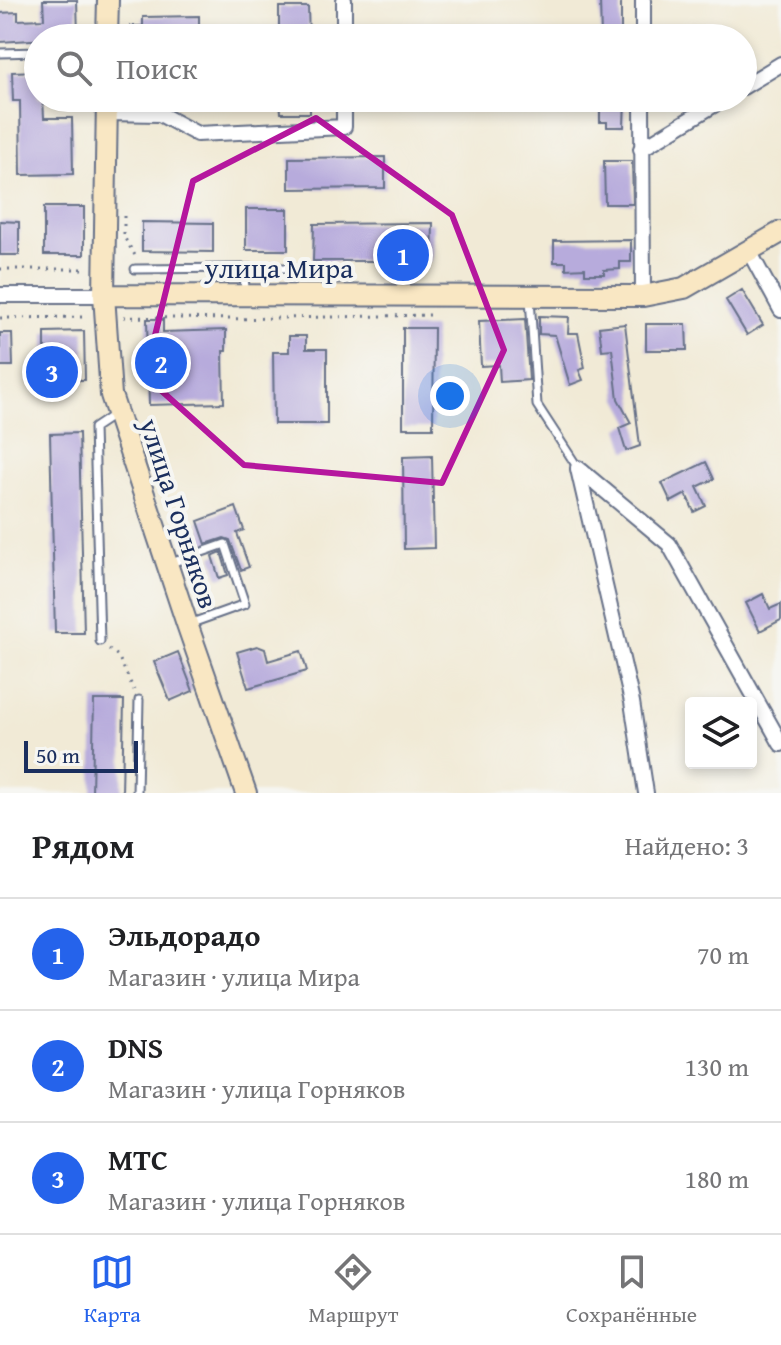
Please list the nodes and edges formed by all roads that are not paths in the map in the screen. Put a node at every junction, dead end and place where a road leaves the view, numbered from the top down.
1 (108, 0) edge
2 (344, 0) edge
3 (643, 0) edge
4 (107, 24) edge
5 (344, 24) edge
6 (643, 24) edge
7 (24, 52) edge
8 (0, 53) edge
9 (781, 64) edge
10 (757, 79) edge
11 (106, 112) edge
12 (146, 112) edge
13 (344, 112) edge
14 (642, 112) edge
15 (702, 112) edge
16 (641, 149) junction
17 (781, 232) edge
18 (749, 251) junction
19 (244, 268) junction
20 (294, 268) dead end
21 (135, 269) road end
22 (0, 295) edge
23 (104, 295) junction
24 (246, 295) junction
25 (530, 296) junction
26 (643, 296) junction
27 (781, 310) edge
28 (117, 412) junction
29 (578, 468) junction
30 (167, 564) junction
31 (187, 624) junction
32 (100, 641) road end
33 (139, 700) road end
34 (781, 744) edge
35 (137, 793) edge
36 (246, 793) edge
37 (646, 793) edge

1 - 4 main road
2 - 5 street
3 - 6 street
7 - 8 lane
9 - 10 street
11 - 23 main road, улица Горняков
12 - 13 street
14 - 16 street
15 - 16 street
16 - 26 street
17 - 18 main road, улица Мира
18 - 26 main road, улица Мира
18 - 27 street
19 - 20 lane
19 - 21 lane
19 - 24 lane
22 - 23 street, улица Мира
23 - 24 main road, улица Мира
23 - 28 main road, улица Горняков
24 - 25 main road, улица Мира
25 - 26 main road, улица Мира
25 - 29 lane
28 - 30 main road, улица Горняков
28 - 32 lane
29 - 34 street
29 - 37 street
30 - 31 main road, улица Горняков
30 - 31 lane
31 - 36 main road, улица Горняков
33 - 35 lane

